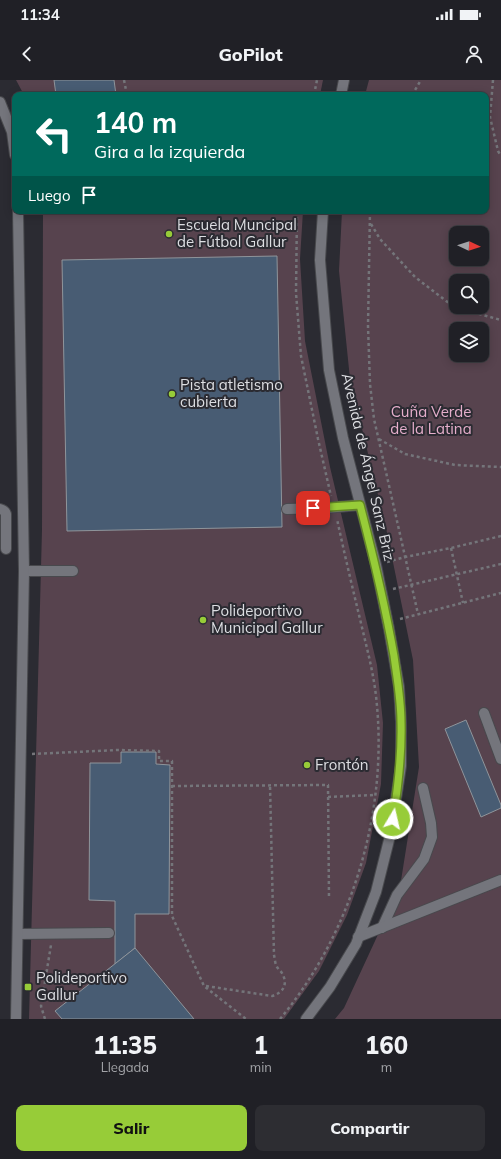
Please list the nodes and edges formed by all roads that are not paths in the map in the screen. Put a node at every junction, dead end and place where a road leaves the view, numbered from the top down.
1 (344, 80) edge
2 (342, 92) edge
3 (0, 102) edge
4 (12, 132) edge
5 (18, 214) edge
6 (323, 214) edge
7 (360, 505) junction
8 (0, 509) edge
9 (287, 509) dead end
10 (3, 548) edge
11 (24, 549) junction
12 (24, 571) junction
13 (73, 571) dead end
14 (484, 713) dead end
15 (501, 759) edge
16 (423, 788) dead end
17 (501, 880) edge
18 (382, 928) junction
19 (109, 933) dead end
20 (19, 934) junction
21 (358, 938) junction
22 (16, 1019) edge
23 (306, 1019) edge

1 - 2 street
3 - 4 street
5 - 11 street
6 - 7 street, Avenida de Ángel Sanz Briz
7 - 9 street
7 - 21 street, Avenida de Ángel Sanz Briz
8 - 10 street
10 - 11 street
11 - 12 street
12 - 13 street
12 - 20 street
14 - 15 street
16 - 18 street
17 - 18 street
18 - 21 street
19 - 20 street
20 - 22 street
21 - 23 street, Avenida de Ángel Sanz Briz

